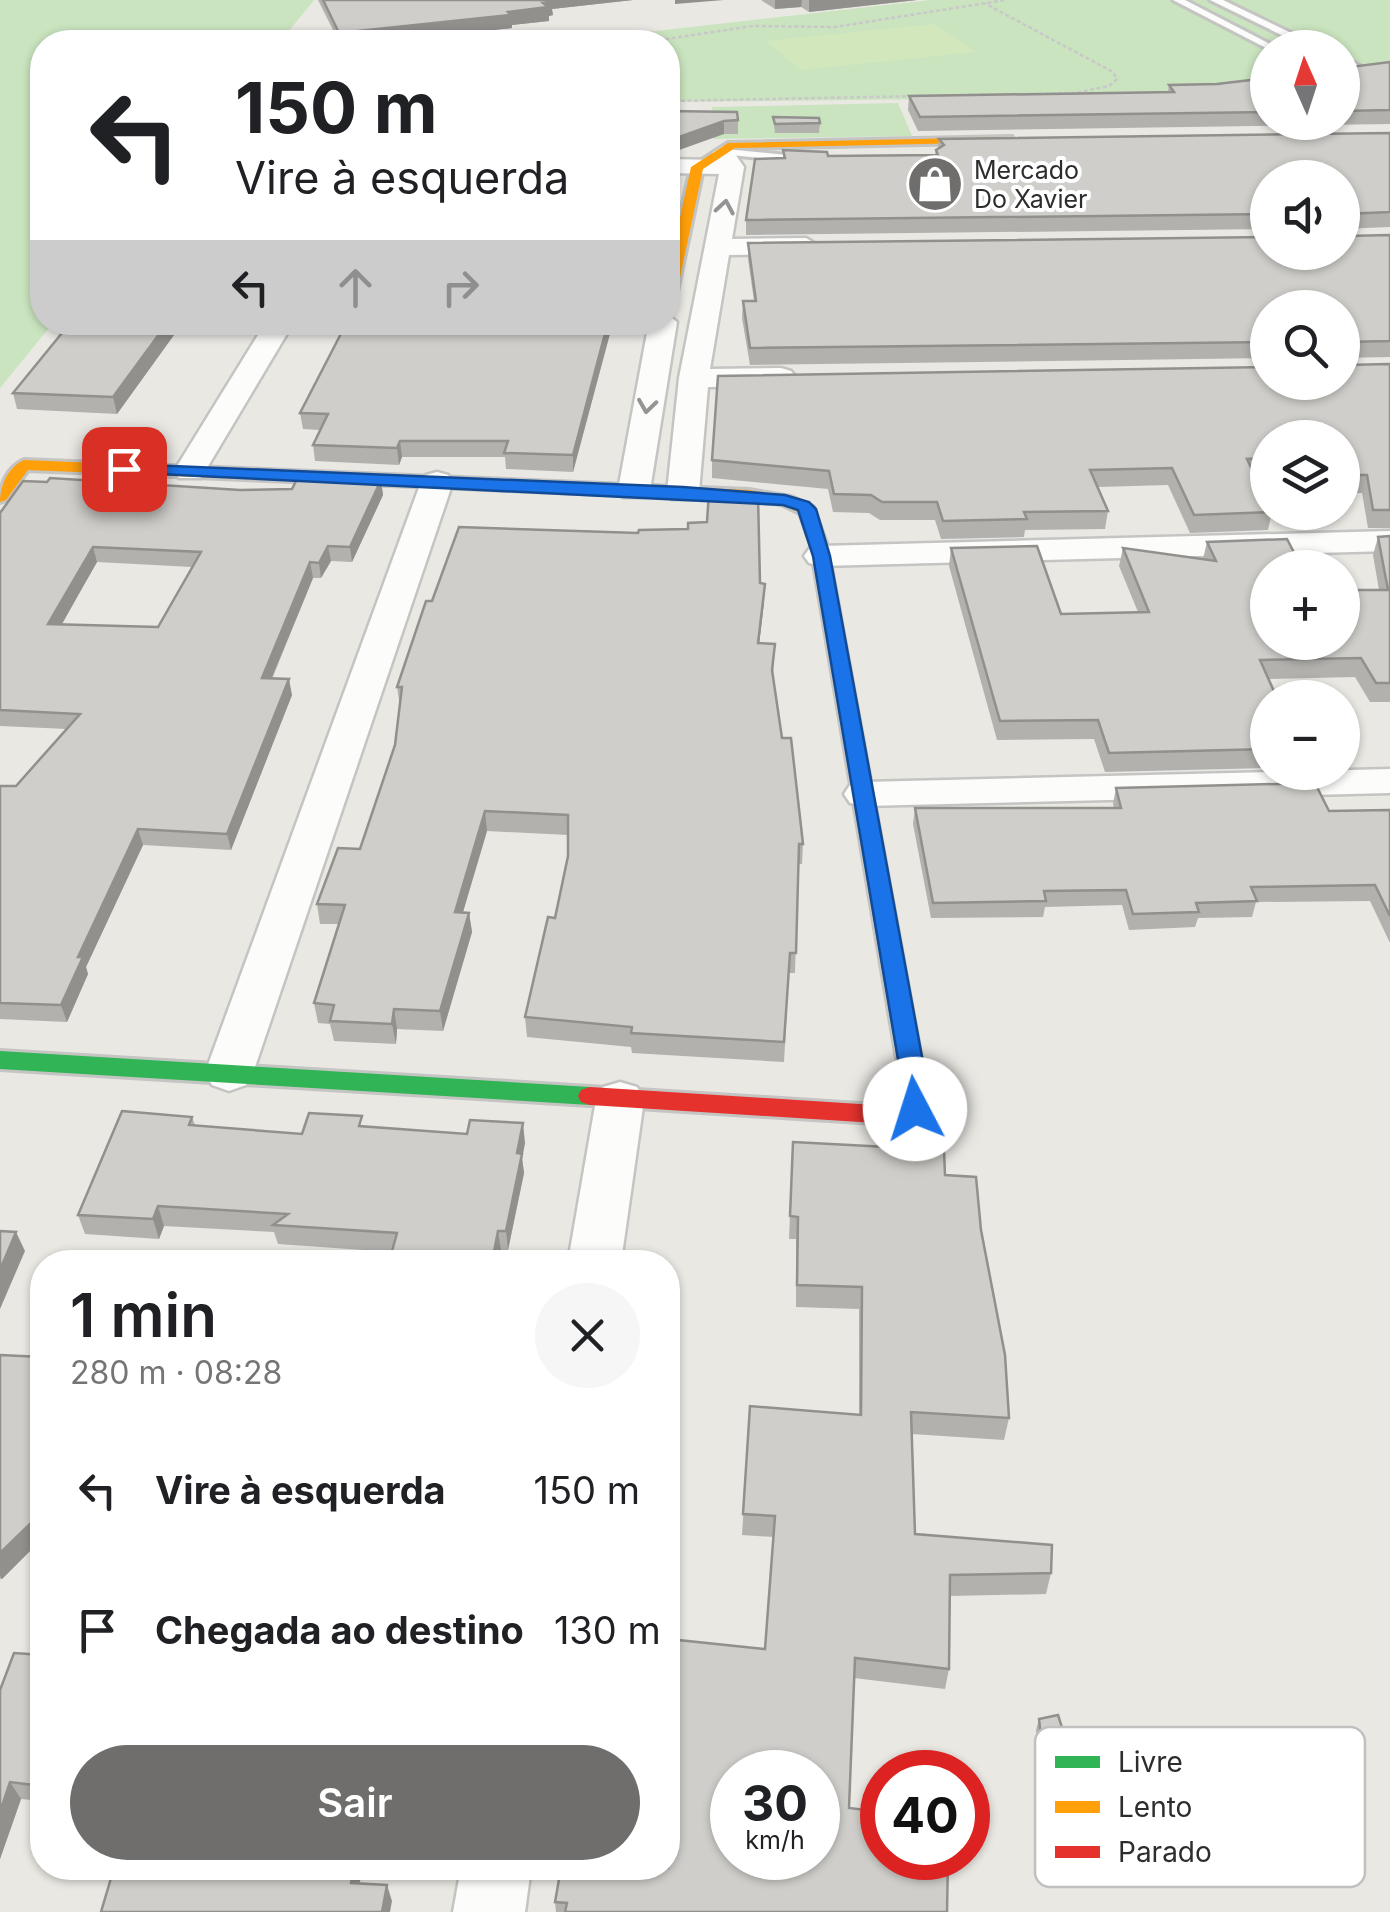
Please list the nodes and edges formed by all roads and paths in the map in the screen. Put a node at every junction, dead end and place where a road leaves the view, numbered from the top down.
1 (1005, 0) edge
2 (1178, 0) edge
3 (1216, 0) edge
4 (984, 3) junction
5 (1279, 30) edge
6 (1250, 36) edge
7 (680, 37) edge
8 (680, 101) edge
9 (1036, 140) edge
10 (727, 157) junction
11 (824, 160) edge
12 (680, 166) edge
13 (697, 167) junction
14 (836, 245) edge
15 (680, 246) edge
16 (718, 246) junction
17 (680, 322) edge
18 (704, 322) junction
19 (272, 335) edge
20 (663, 335) edge
21 (813, 376) edge
22 (694, 378) junction
23 (190, 471) junction
24 (436, 482) junction
25 (634, 490) junction
26 (683, 492) junction
27 (0, 498) edge
28 (1390, 541) edge
29 (821, 556) junction
30 (1390, 781) edge
31 (864, 794) junction
32 (0, 1060) edge
33 (229, 1072) junction
34 (620, 1100) junction
35 (596, 1250) edge
36 (494, 1880) edge
37 (488, 1912) edge

1 - 4 path
2 - 6 lane
3 - 5 lane
4 - 7 path
4 - 8 path
9 - 10 street
10 - 11 lane
10 - 13 street
16 -> 10 street
12 - 13 street
13 - 15 street
14 - 16 street
16 - 18 street
17 - 18 street
18 - 22 street
19 - 23 street
20 -> 25 street
21 - 22 street
22 - 26 street
23 - 24 street
23 - 27 street
24 - 25 street
24 - 33 street
25 - 26 street
26 - 29 street
28 - 29 street
29 - 31 street
30 - 31 street
31 - 34 street
32 - 33 street
33 - 34 street
34 - 35 street
36 - 37 street

